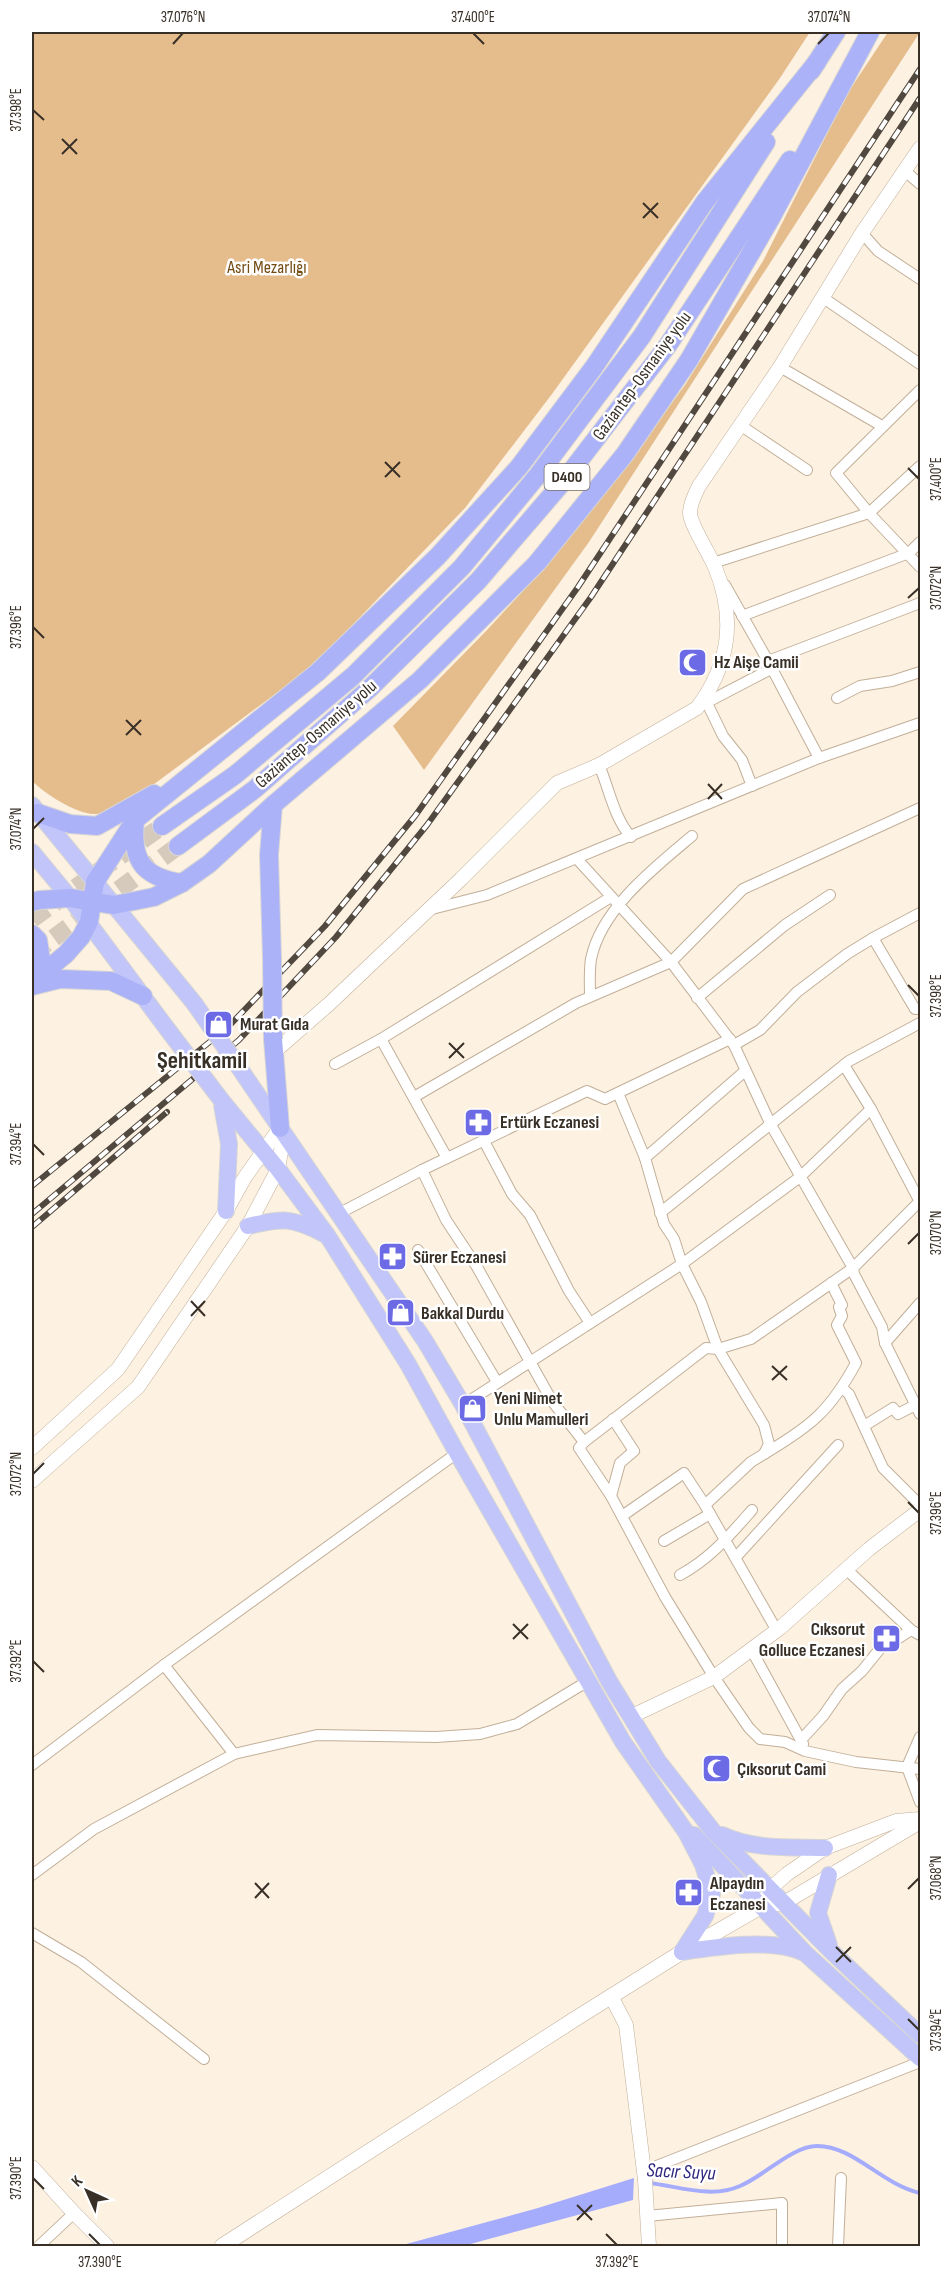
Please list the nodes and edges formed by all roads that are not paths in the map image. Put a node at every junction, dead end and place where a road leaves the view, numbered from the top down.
1 (836, 32) edge
2 (868, 32) edge
3 (816, 62) junction
4 (921, 148) edge
5 (904, 170) junction
6 (921, 184) edge
7 (862, 233) junction
8 (921, 279) edge
9 (822, 297) junction
10 (921, 364) edge
11 (780, 367) junction
12 (921, 390) edge
13 (740, 425) junction
14 (882, 426) junction
15 (921, 466) edge
16 (807, 471) dead end
17 (869, 513) junction
18 (921, 542) edge
19 (909, 553) junction
20 (714, 566) junction
21 (921, 567) edge
22 (921, 603) edge
23 (742, 616) junction
24 (768, 661) junction
25 (921, 672) edge
26 (837, 698) dead end
27 (702, 705) junction
28 (921, 723) edge
29 (819, 758) junction
30 (599, 765) junction
31 (185, 778) junction
32 (752, 786) junction
33 (273, 805) junction
34 (921, 808) edge
35 (35, 809) edge
36 (135, 820) junction
37 (162, 826) tunnel mouth
38 (692, 836) dead end
39 (631, 837) junction
40 (178, 846) tunnel mouth
41 (32, 852) edge
42 (577, 859) junction
43 (95, 882) junction
44 (182, 883) junction
45 (830, 895) dead end
46 (70, 898) junction
47 (615, 901) junction
48 (32, 902) edge
49 (92, 902) junction
50 (114, 905) junction
51 (428, 910) junction
52 (921, 913) edge
53 (89, 922) junction
54 (32, 934) edge
55 (873, 938) junction
56 (670, 963) junction
57 (32, 976) edge
58 (32, 984) edge
59 (143, 996) junction
60 (590, 996) junction
61 (698, 998) junction
62 (921, 1009) edge
63 (921, 1023) edge
64 (381, 1039) junction
65 (732, 1042) junction
66 (273, 1046) junction
67 (335, 1064) dead end
68 (844, 1065) junction
69 (745, 1071) junction
70 (618, 1093) junction
71 (414, 1097) junction
72 (222, 1101) junction
73 (871, 1109) junction
74 (771, 1125) junction
75 (280, 1128) junction
76 (484, 1141) junction
77 (264, 1154) junction
78 (447, 1158) junction
79 (645, 1158) junction
80 (278, 1169) junction
81 (422, 1170) junction
82 (800, 1177) junction
83 (920, 1202) edge
84 (226, 1211) junction
85 (660, 1213) junction
86 (338, 1214) junction
87 (248, 1226) junction
88 (327, 1235) junction
89 (418, 1250) dead end
90 (682, 1264) junction
91 (853, 1268) junction
92 (831, 1284) junction
93 (921, 1303) edge
94 (590, 1323) junction
95 (885, 1342) junction
96 (718, 1349) junction
97 (529, 1362) junction
98 (497, 1382) junction
99 (842, 1388) junction
100 (463, 1405) junction
101 (919, 1409) edge
102 (613, 1419) junction
103 (864, 1426) junction
104 (584, 1442) junction
105 (838, 1445) dead end
106 (32, 1448) edge
107 (457, 1453) junction
108 (764, 1454) junction
109 (32, 1481) edge
110 (611, 1496) junction
111 (921, 1505) edge
112 (708, 1509) junction
113 (752, 1510) dead end
114 (921, 1510) edge
115 (622, 1516) junction
116 (726, 1540) junction
117 (664, 1541) dead end
118 (736, 1557) junction
119 (846, 1569) junction
120 (680, 1575) dead end
121 (777, 1630) junction
122 (916, 1632) edge
123 (751, 1649) junction
124 (164, 1665) junction
125 (714, 1677) junction
126 (588, 1681) junction
127 (630, 1716) junction
128 (921, 1737) edge
129 (803, 1745) junction
130 (234, 1754) junction
131 (32, 1765) edge
132 (907, 1767) junction
133 (921, 1768) edge
134 (921, 1802) edge
135 (676, 1817) junction
136 (921, 1820) edge
137 (713, 1831) junction
138 (825, 1848) junction
139 (32, 1875) edge
140 (829, 1875) junction
141 (770, 1889) junction
142 (784, 1903) junction
143 (762, 1906) junction
144 (32, 1933) edge
145 (682, 1952) junction
146 (832, 1952) junction
147 (806, 1954) junction
148 (611, 1996) junction
149 (921, 2035) edge
150 (204, 2059) dead end
151 (921, 2060) edge
152 (32, 2167) edge
153 (645, 2175) junction
154 (841, 2178) dead end
155 (74, 2214) junction
156 (647, 2216) junction
157 (39, 2247) edge
158 (107, 2247) edge
159 (222, 2247) edge
160 (649, 2247) edge
161 (782, 2247) edge
162 (838, 2247) edge

1 - 3 highway, Gaziantep-Osmaniye yolu / D400
2 - 33 highway
2 - 40 highway, Gaziantep-Osmaniye yolu / D400
3 - 31 highway
3 - 37 highway, Gaziantep-Osmaniye yolu / D400
4 - 5 street
5 - 6 street
5 - 7 street
7 - 8 street
7 - 9 street
9 - 10 street
9 - 11 street
11 - 13 street
11 - 14 street
12 - 14 street
13 - 16 street
13 - 20 street
14 - 17 street
15 - 17 street
17 - 19 street
17 - 20 street
18 - 19 street
19 - 21 street
19 - 23 street
20 - 23 street
20 - 27 street
22 - 24 street
23 - 24 street
24 - 27 street
24 - 29 street
25 - 26 street
27 - 30 street
27 - 32 street
28 - 29 street
29 - 32 street
30 - 39 street
30 - 51 street
31 - 35 highway
31 - 36 highway
32 - 39 street
33 - 44 highway
33 - 66 highway, bridge
34 - 56 street
35 - 43 main road
36 - 43 highway
36 - 44 highway
38 - 47 street
39 - 42 street
41 - 46 main road
42 - 47 street
42 - 51 street
43 - 49 highway
43 - 50 main road
44 - 50 highway
45 - 61 street
46 - 48 highway
46 - 49 highway
46 - 53 main road
47 - 56 street
47 - 60 street
47 - 64 street
49 - 50 highway
49 - 53 highway
50 - 75 main road, bridge
51 - 66 street
52 - 55 street
53 - 58 highway
53 - 59 main road
54 - 57 highway
55 - 62 street
55 - 65 street
56 - 60 street
56 - 61 street
58 - 59 highway
59 - 72 main road, bridge
60 - 71 street
61 - 65 street
63 - 68 street
64 - 67 street
64 - 71 street
65 - 69 street
65 - 70 street
66 - 75 highway
68 - 73 street
68 - 74 street
69 - 74 street
69 - 79 street
70 - 76 street
70 - 79 street
71 - 78 street
72 - 77 main road
72 - 84 main road
73 - 82 street
73 - 83 street
74 - 82 street
74 - 85 street
75 - 77 street
75 - 80 street
75 - 86 main road
76 - 78 street
76 - 94 street
77 - 80 main road
77 - 84 street
78 - 81 street
79 - 85 street
80 - 87 street
80 - 88 main road
81 - 86 street
81 - 97 street
82 - 90 street
82 - 91 street
83 - 91 street
84 - 106 street
85 - 90 street
86 - 100 main road
87 - 88 main road
87 - 109 street
88 - 107 main road
89 - 98 street
90 - 94 street
90 - 96 street
91 - 92 street
91 - 95 street
92 - 96 street
92 - 99 street
93 - 95 street
94 - 97 street
95 - 101 street
96 - 102 street
96 - 108 street
97 - 98 street
97 - 104 street
98 - 100 street
99 - 103 street
99 - 108 street
100 - 127 main road
101 - 103 street
102 - 104 street
102 - 110 street
103 - 111 street
104 - 110 street
105 - 118 street
107 - 124 street
107 - 126 main road
108 - 112 street
110 - 115 street
112 - 115 street
112 - 116 street
112 - 117 street
113 - 116 street
114 - 119 street
115 - 125 street
116 - 118 street
116 - 120 street
118 - 121 street
119 - 121 street
119 - 122 street
121 - 123 street
122 - 129 street
123 - 125 street
123 - 129 street
124 - 130 street
124 - 131 street
125 - 127 street
125 - 129 street
126 - 130 street
126 - 135 main road
127 - 137 main road
128 - 132 street
129 - 132 street
130 - 139 street
132 - 133 street
132 - 134 street
135 - 143 main road
135 - 145 main road
136 - 138 street
136 - 140 street
137 - 138 main road
137 - 141 main road
138 - 141 street
140 - 142 street
140 - 146 main road
141 - 142 main road
141 - 143 street
142 - 143 street
142 - 146 main road
143 - 145 main road
143 - 147 main road
144 - 150 street
145 - 147 main road
145 - 148 main road
146 - 149 main road
147 - 151 main road
148 - 153 street
148 - 159 main road
151 - 153 street
152 - 155 street
153 - 156 street
154 - 162 street
155 - 157 street
155 - 158 street
156 - 160 street
156 - 161 street

